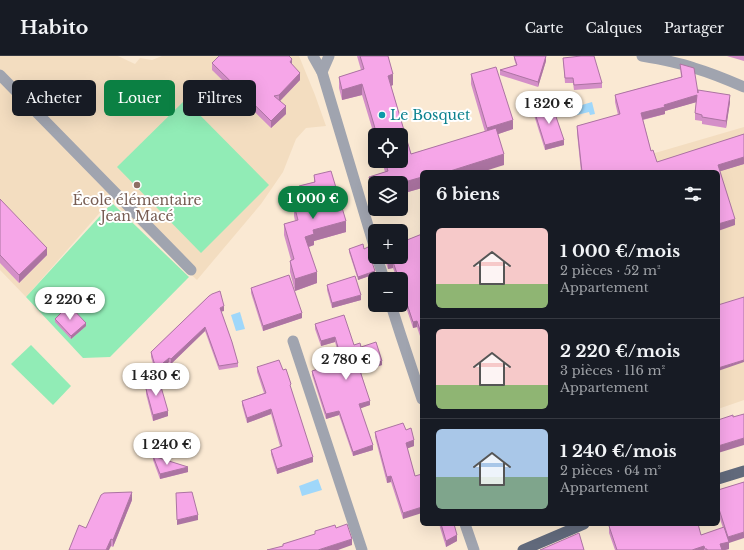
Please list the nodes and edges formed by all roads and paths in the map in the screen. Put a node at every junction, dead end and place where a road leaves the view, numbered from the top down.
1 (313, 56) edge
2 (329, 56) edge
3 (642, 56) edge
4 (322, 72) junction
5 (0, 75) edge
6 (744, 87) edge
7 (368, 226) edge
8 (191, 270) dead end
9 (394, 312) edge
10 (293, 341) dead end
11 (420, 393) edge
12 (744, 471) edge
13 (720, 478) edge
14 (466, 526) edge
15 (579, 526) edge
16 (362, 550) edge
17 (474, 550) edge
18 (523, 550) edge

1 - 4 street
2 - 4 street
3 - 6 street
4 - 7 street
5 - 8 street
9 - 11 street
10 - 16 street
12 - 13 main road
14 - 17 street
15 - 18 main road

